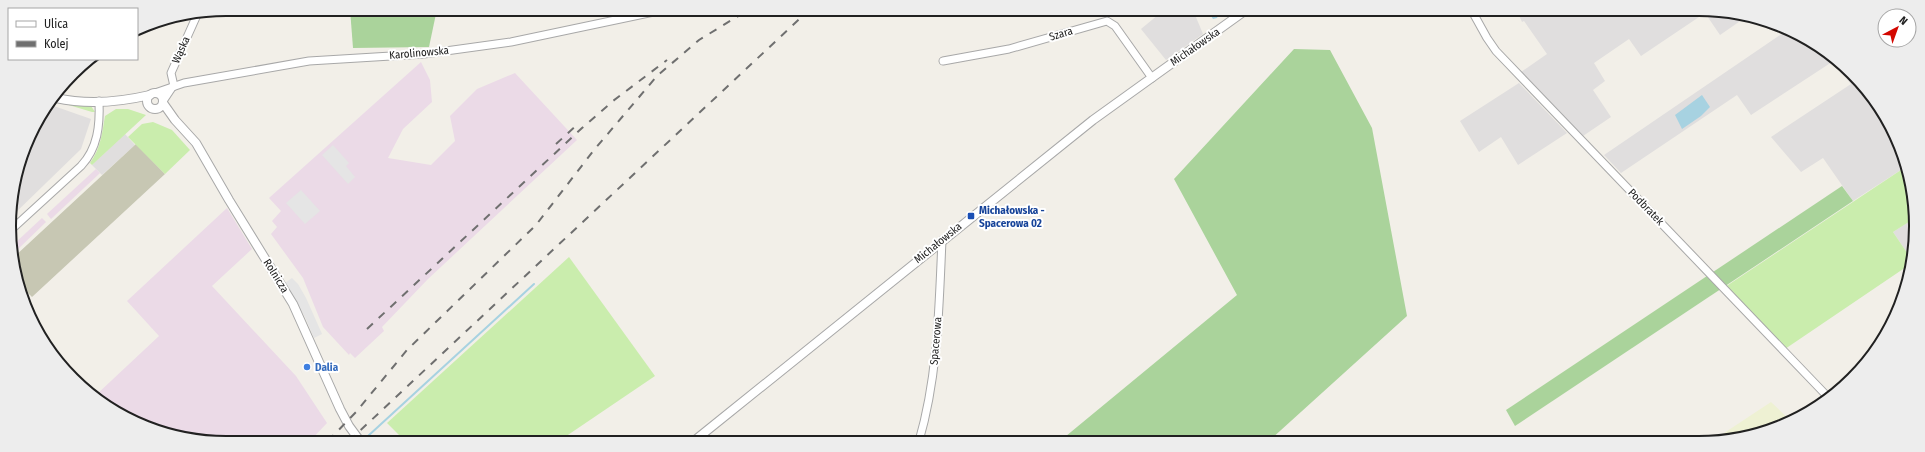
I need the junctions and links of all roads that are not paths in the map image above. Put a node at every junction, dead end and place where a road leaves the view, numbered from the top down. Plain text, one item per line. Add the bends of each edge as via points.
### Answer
1 (634, 16) edge
2 (1238, 16) edge
3 (1475, 16) edge
4 (195, 19) edge
5 (943, 61) dead end
6 (1152, 78) junction
7 (174, 86) junction
8 (152, 94) junction
9 (59, 98) edge
10 (132, 100) junction
11 (99, 102) junction
12 (163, 102) junction
13 (152, 108) junction
14 (175, 120) junction
15 (16, 225) edge
16 (942, 240) junction
17 (1825, 394) edge
18 (356, 436) edge
19 (700, 436) edge
20 (920, 436) edge

1 - 7 street, Karolinowska via 511,42 424,54 309,61
2 - 6 street, Michałowska
3 - 17 street, Podbratek via 1496,51
4 - 7 street, Wąska via 171,73
5 - 6 street, Szara via 1009,49 1107,21 1115,26
6 - 16 street, Michałowska via 1093,120
7 - 8 street, Karolinowska
7 - 12 street
8 - 10 street, Karolinowska
8 - 12 street via 161,96
8 - 13 street via 147,102
9 - 11 street, Karolinowska
10 - 11 street, Karolinowska
10 - 13 street, Karolinowska
11 - 15 street via 99,128 90,154 81,166
12 - 13 street via 160,107
12 - 14 street, Rolnicza
13 - 14 street, Rolnicza
14 - 18 street, Rolnicza via 196,143 293,304 340,409
16 - 19 street, Michałowska
16 - 20 street, Spacerowa via 935,356 929,400

